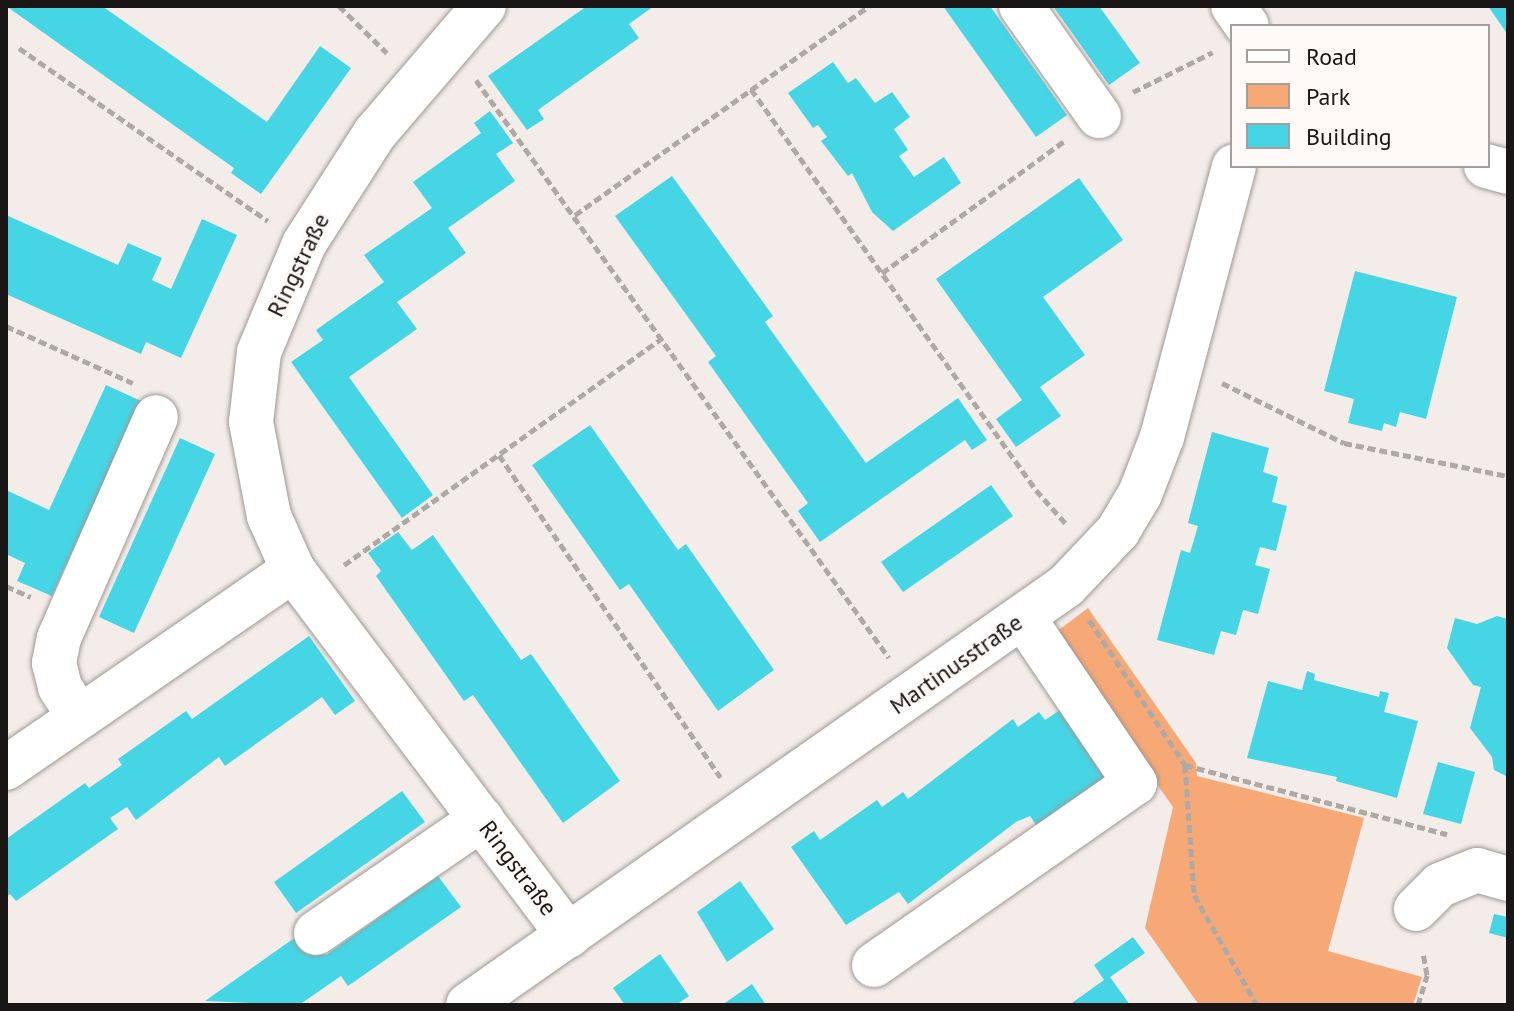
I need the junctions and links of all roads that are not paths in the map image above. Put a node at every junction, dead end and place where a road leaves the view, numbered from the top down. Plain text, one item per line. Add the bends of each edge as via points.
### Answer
1 (484, 6) edge
2 (1021, 6) edge
3 (1099, 116) road end
4 (1233, 168) edge
5 (152, 403) road end
6 (301, 580) junction
7 (1023, 617) junction
8 (78, 715) junction
9 (6, 768) edge
10 (481, 819) junction
11 (1493, 874) edge
12 (1416, 909) road end
13 (316, 933) dead end
14 (569, 936) junction
15 (874, 965) dead end
16 (468, 1005) edge

1 - 6 street, Ringstraße via 416,81 339,185 279,295 252,391 258,470 269,516
2 - 3 street
4 - 7 street, Martinusstraße via 1182,363 1140,494 1095,556 1066,586
5 - 8 street via 59,638 54,663 60,687
6 - 8 street
6 - 10 street, Ringstraße
7 - 14 street, Martinusstraße
7 - 15 street via 1135,783
8 - 9 street
10 - 13 street
10 - 14 street, Ringstraße
11 - 12 street via 1440,885
14 - 16 street, Martinusstraße

